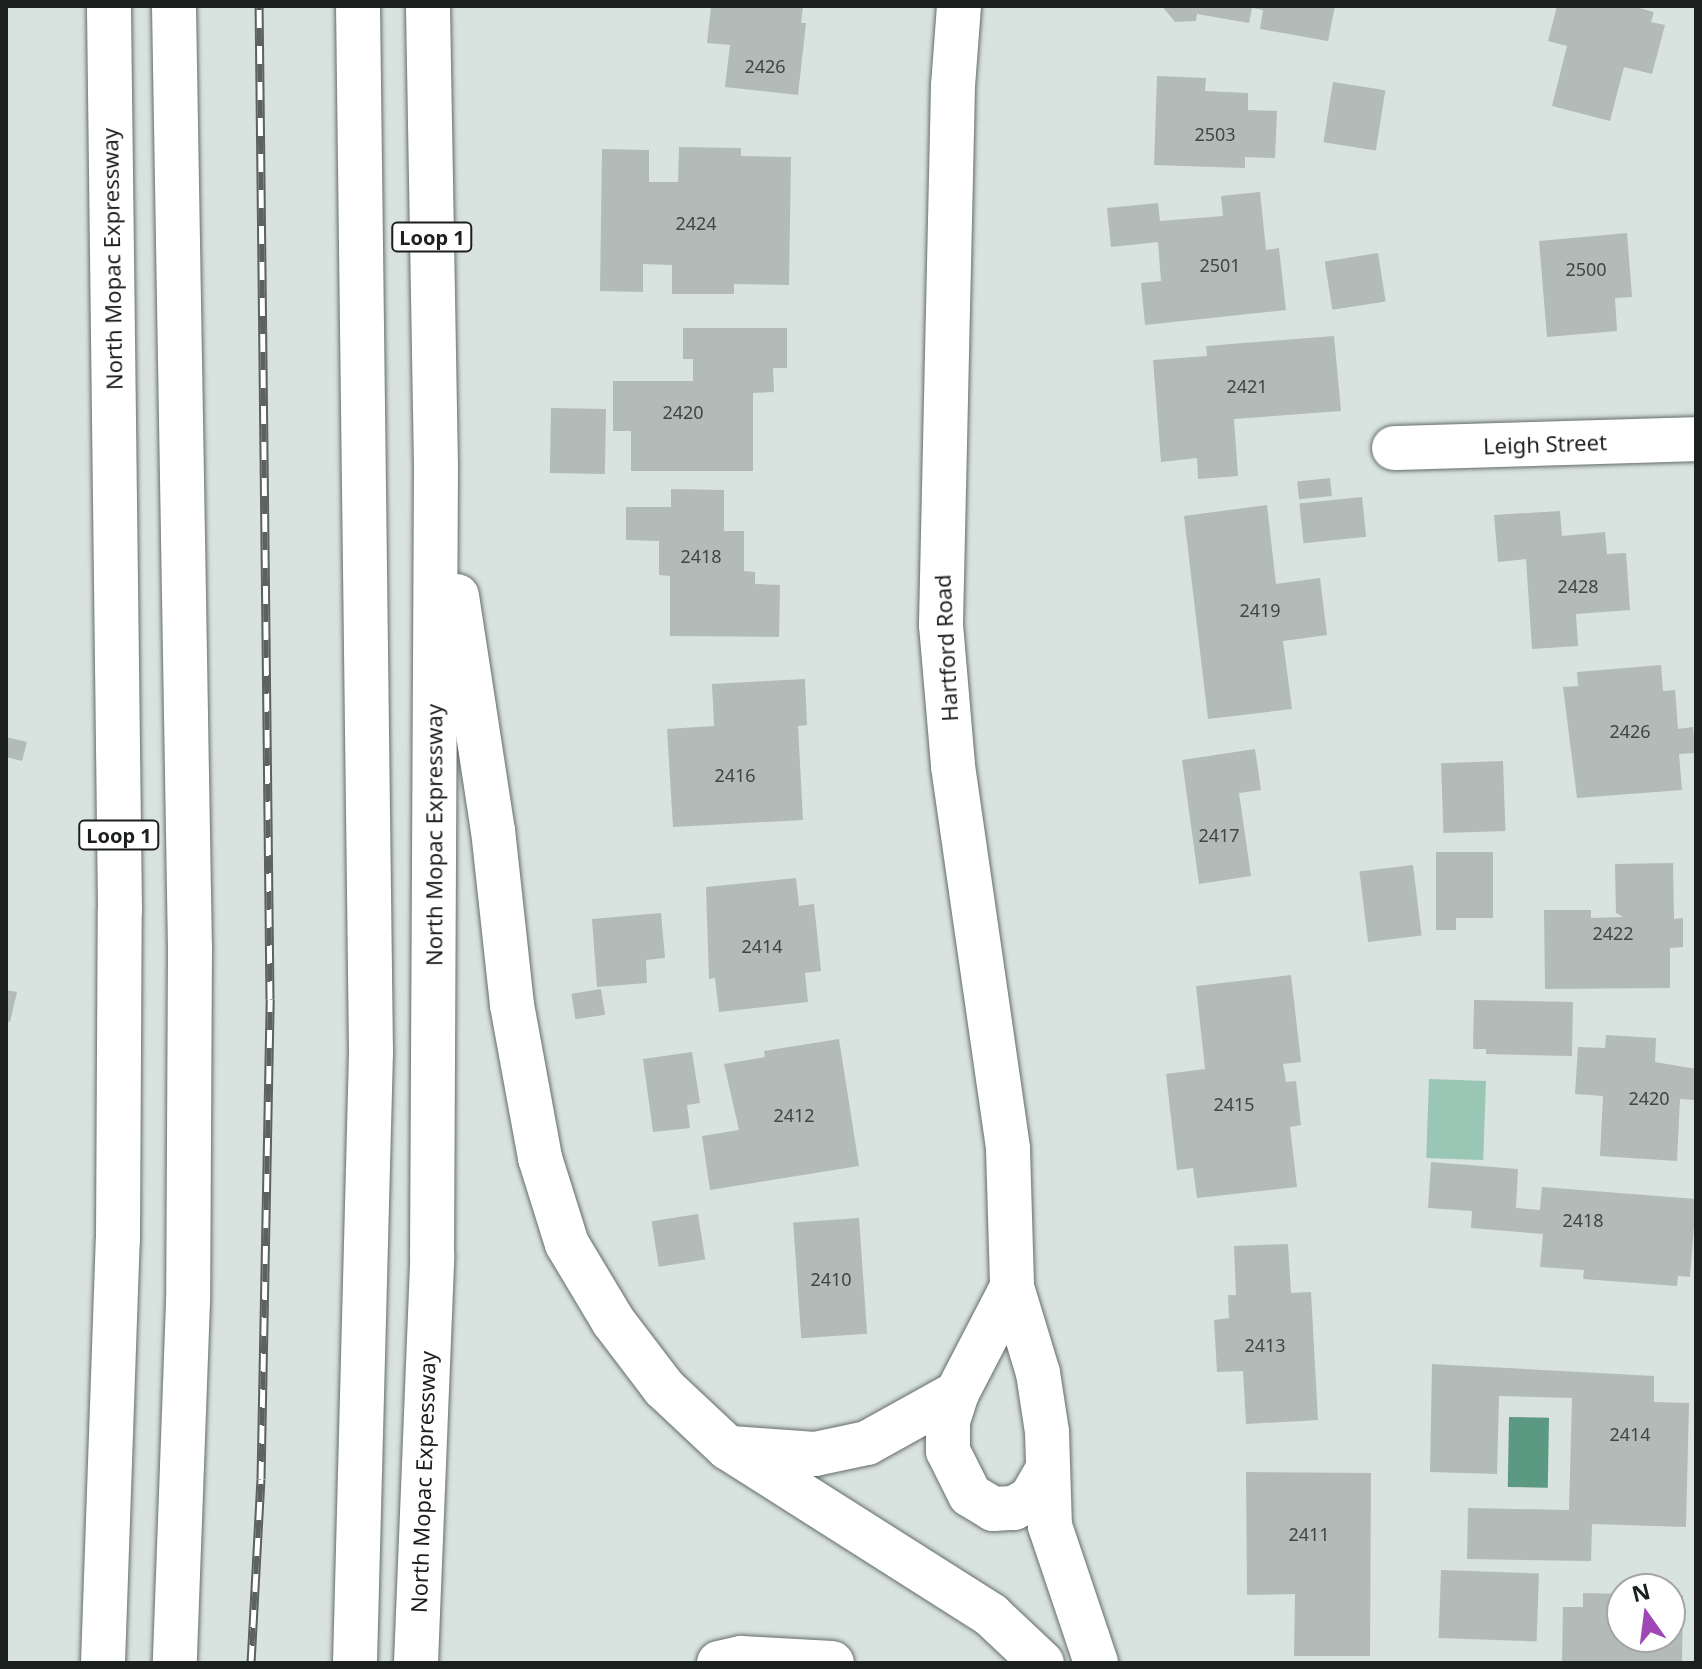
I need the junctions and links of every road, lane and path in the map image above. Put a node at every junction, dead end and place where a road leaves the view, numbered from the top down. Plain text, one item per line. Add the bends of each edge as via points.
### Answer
1 (109, 6) edge
2 (174, 6) edge
3 (358, 6) edge
4 (428, 6) edge
5 (959, 6) edge
6 (1696, 439) edge
7 (1394, 448) dead end
8 (436, 467) junction
9 (1012, 1287) junction
10 (957, 1393) junction
11 (728, 1448) junction
12 (1048, 1468) junction
13 (103, 1663) edge
14 (175, 1663) edge
15 (355, 1663) edge
16 (416, 1663) edge
17 (719, 1663) edge
18 (832, 1663) edge
19 (1042, 1663) edge
20 (1096, 1663) edge

1 - 13 main road, North Mopac Expressway / Loop 1 via 120,910 118,1240
2 - 14 main road via 190,947 188,1302
3 - 15 main road via 371,1053
4 - 8 main road, North Mopac Expressway / Loop 1
5 - 9 main road, Hartford Road via 941,625 953,766 1008,1149
6 - 7 main road, Leigh Street
8 - 11 main road via 493,830 512,1005 540,1158 567,1244 613,1321 664,1388
8 - 16 main road, North Mopac Expressway / Loop 1 via 432,1256
9 - 10 main road, Hartford Road
9 - 12 main road, Hartford Road via 1038,1373
10 - 11 main road via 867,1443 815,1454
10 - 12 main road, Hartford Road via 948,1421 948,1451 970,1495 993,1509 1014,1508 1031,1498
11 - 19 main road via 991,1615
12 - 20 main road, Hartford Road via 1050,1526
17 - 18 main road via 741,1658

